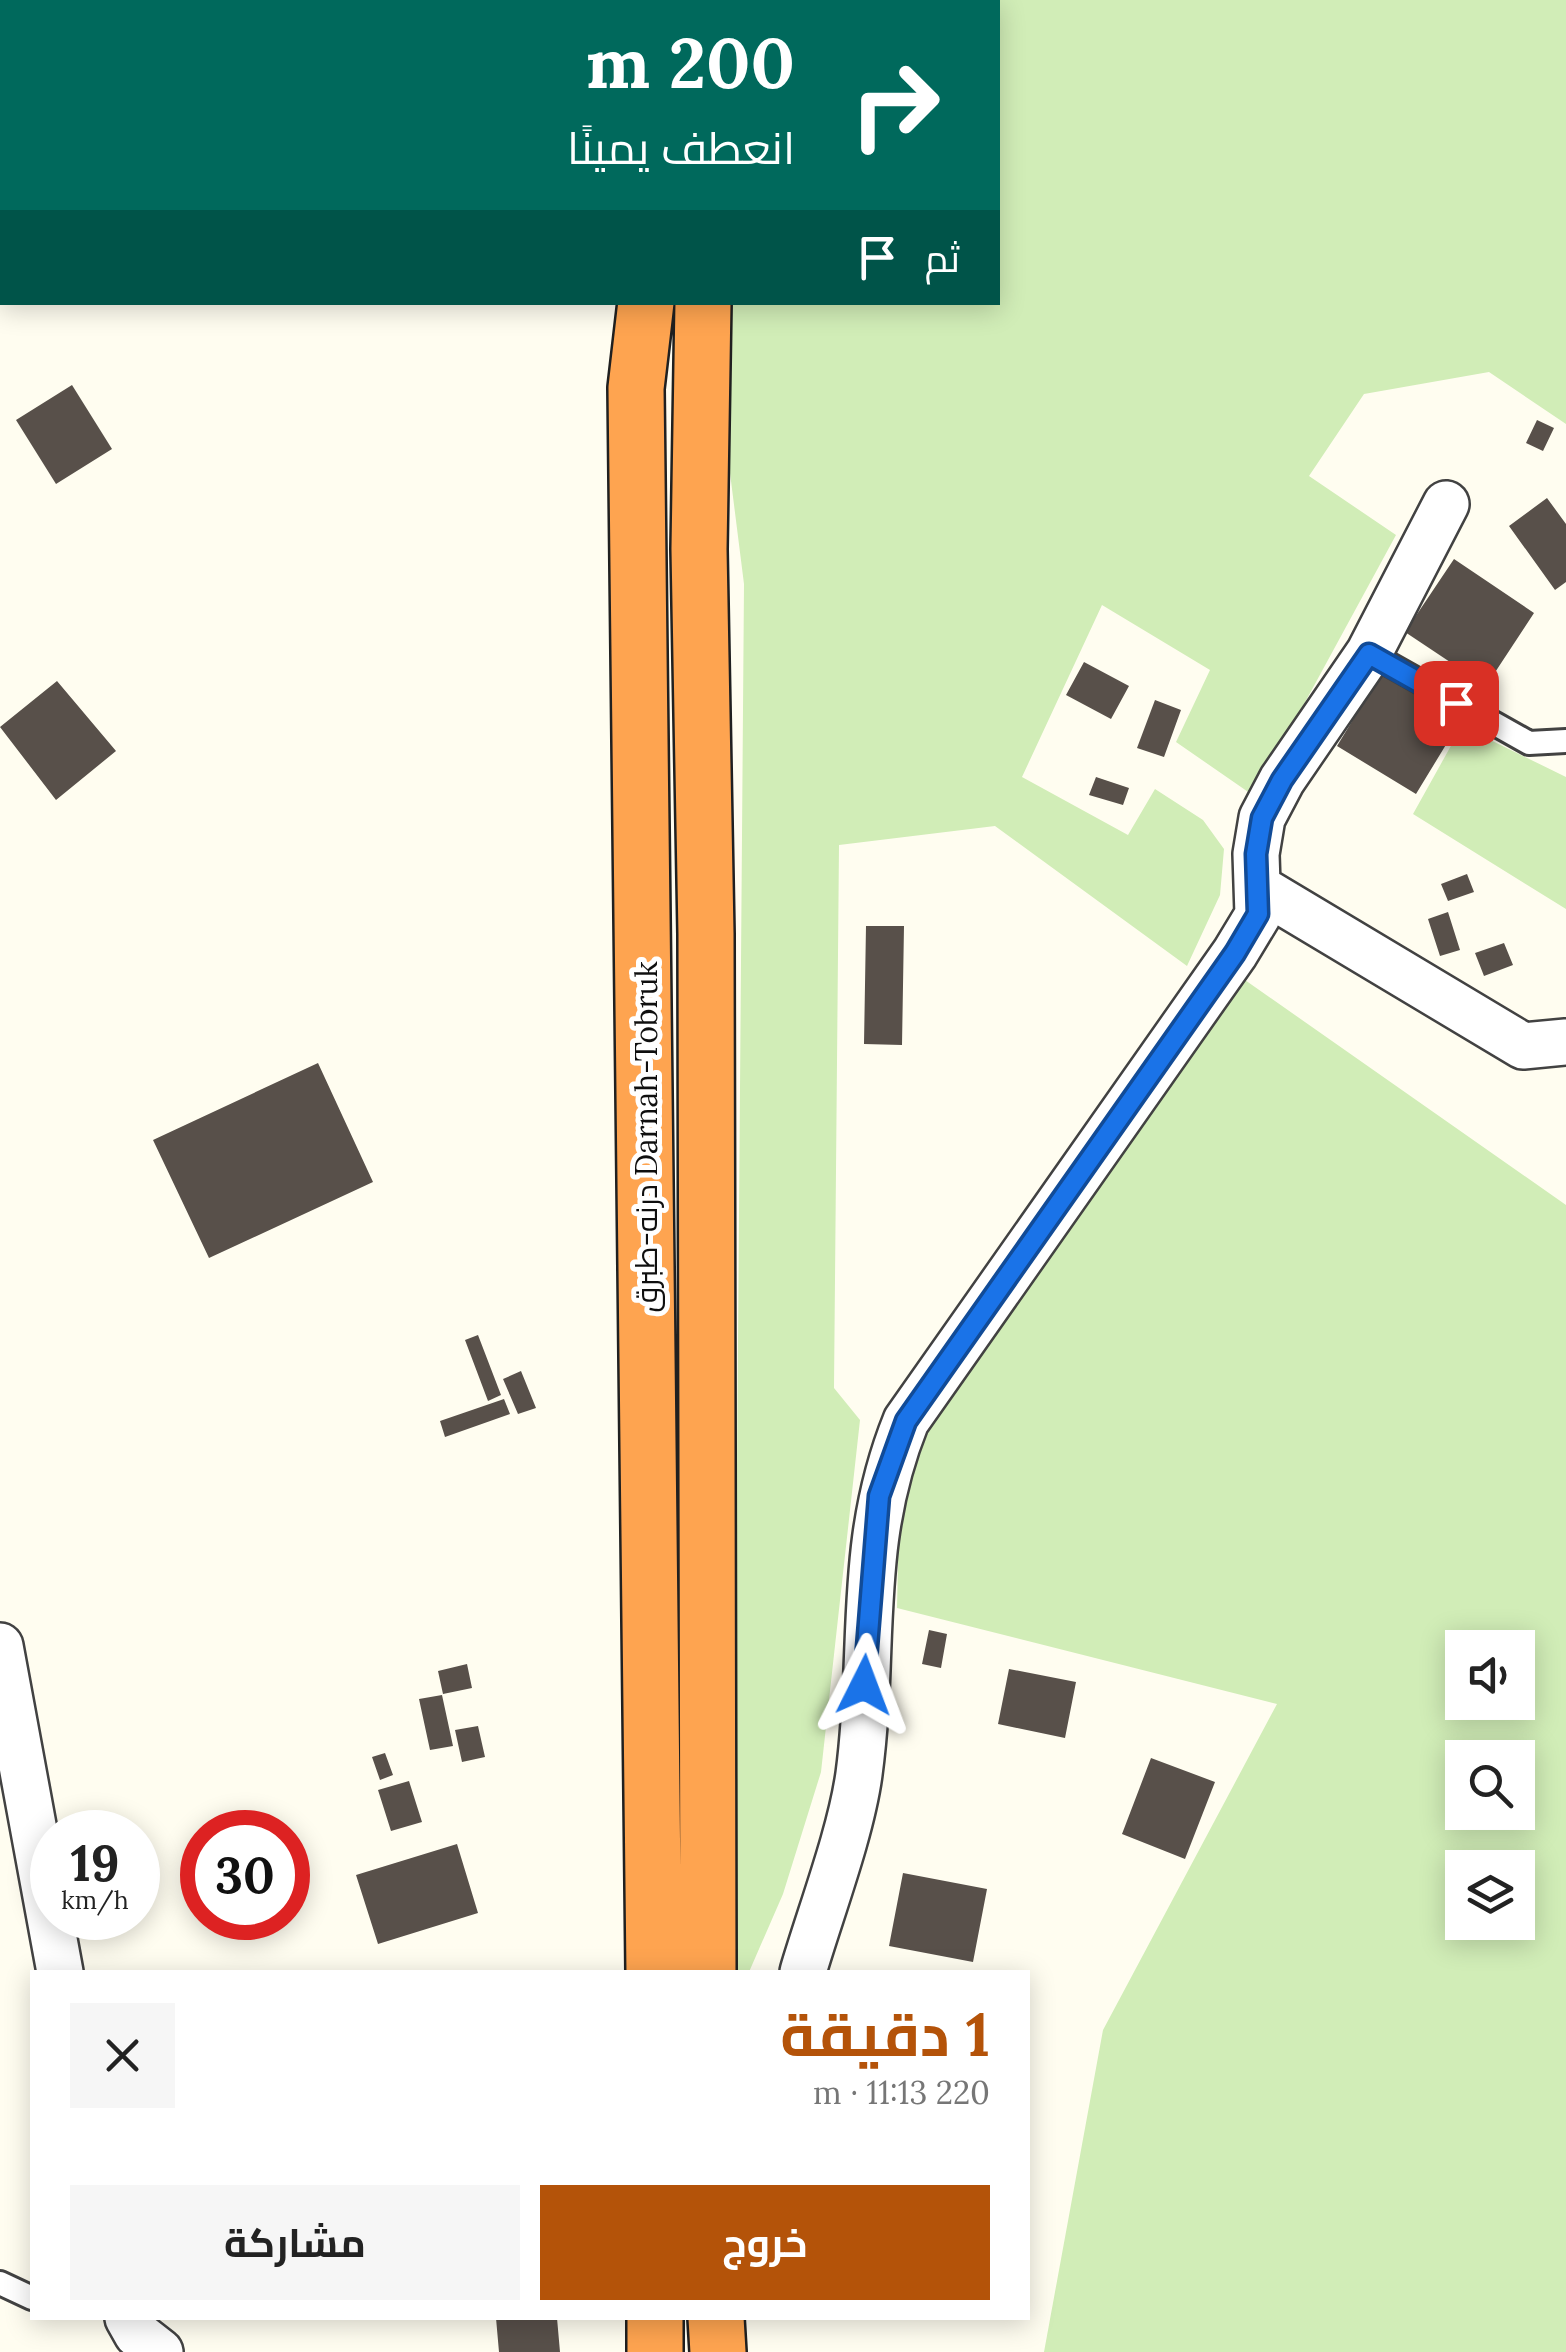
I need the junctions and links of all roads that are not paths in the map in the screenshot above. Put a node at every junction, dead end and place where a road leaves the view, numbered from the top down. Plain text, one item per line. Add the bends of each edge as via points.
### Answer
1 (646, 305) edge
2 (703, 305) edge
3 (1446, 504) dead end
4 (1369, 654) junction
5 (1566, 741) edge
6 (1258, 888) junction
7 (1566, 1042) edge
8 (0, 1646) edge
9 (60, 1970) edge
10 (654, 1970) edge
11 (708, 1970) edge
12 (803, 1970) edge
13 (0, 2283) edge
14 (30, 2297) edge
15 (129, 2320) edge
16 (656, 2320) edge
17 (716, 2320) edge
18 (160, 2352) edge
19 (656, 2352) edge
20 (718, 2352) edge

1 - 10 highway, درنه-طبرق Darnah-Tobruk via 636,408
2 - 11 highway, درنه-طبرق Darnah-Tobruk
3 - 4 street
4 - 5 lane via 1529,743
4 - 6 street via 1262,818
6 - 7 street via 1523,1046
6 - 12 street via 1258,914 1235,953 906,1421 879,1496 859,1776
8 - 9 street
13 - 14 lane
15 - 18 street
16 - 19 highway
17 - 20 highway

